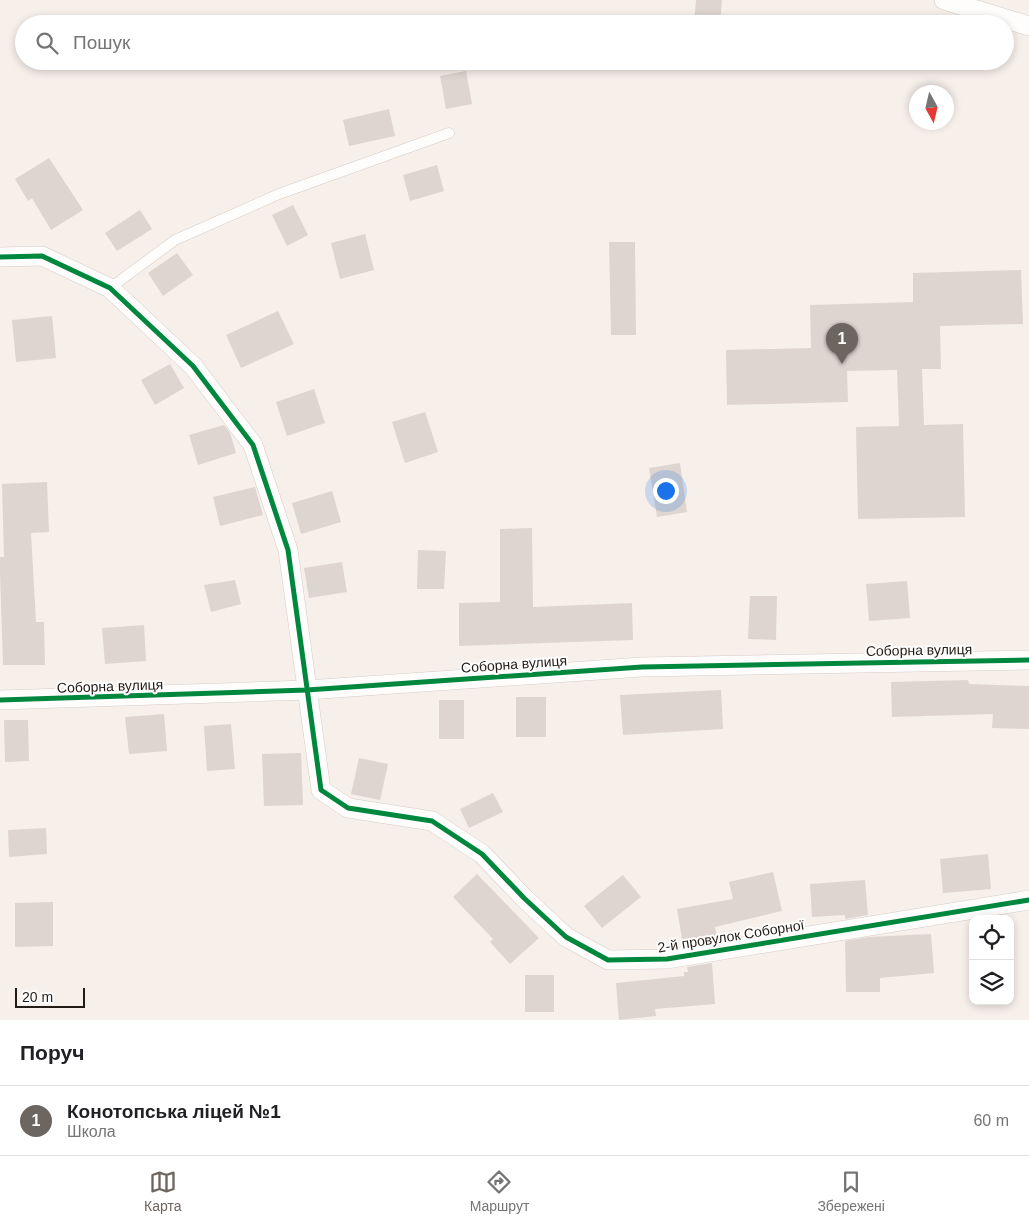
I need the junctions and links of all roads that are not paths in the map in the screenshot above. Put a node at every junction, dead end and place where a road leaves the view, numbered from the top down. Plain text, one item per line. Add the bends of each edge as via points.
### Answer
1 (944, 0) edge
2 (993, 15) edge
3 (1014, 21) edge
4 (1029, 26) edge
5 (449, 133) dead end
6 (0, 257) edge
7 (110, 288) junction
8 (1029, 660) edge
9 (307, 690) junction
10 (0, 700) edge
11 (1029, 900) edge

1 - 2 street
3 - 4 street
5 - 7 lane via 279,194 176,240
6 - 7 street, 2-й провулок Соборної via 42,256
7 - 9 street, 2-й провулок Соборної via 193,366 253,445 288,550
8 - 9 street, Соборна вулиця via 642,667
9 - 10 street, Соборна вулиця
9 - 11 street, 2-й провулок Соборної via 321,790 348,808 432,821 482,854 566,937 608,960 667,959

